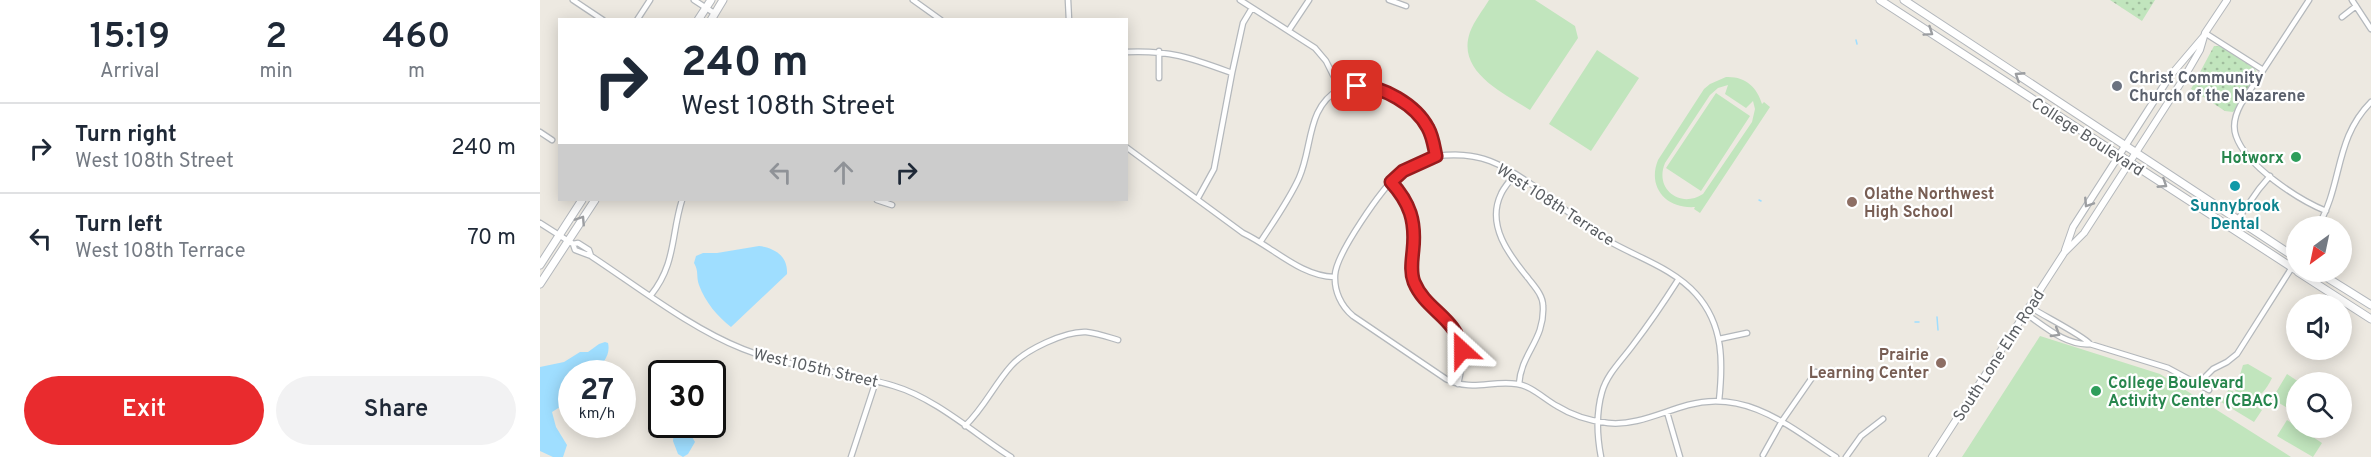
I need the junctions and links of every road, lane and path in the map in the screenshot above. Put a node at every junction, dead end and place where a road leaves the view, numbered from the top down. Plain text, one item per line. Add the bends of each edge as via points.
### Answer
1 (573, 0) edge
2 (650, 0) edge
3 (693, 0) edge
4 (711, 0) edge
5 (723, 0) edge
6 (913, 0) edge
7 (1068, 0) edge
8 (1240, 0) edge
9 (1309, 0) edge
10 (1389, 0) edge
11 (1880, 0) edge
12 (1904, 0) edge
13 (2227, 0) edge
14 (2309, 0) edge
15 (2352, 0) edge
16 (1406, 6) dead end
17 (2356, 6) junction
18 (706, 8) junction
19 (1252, 8) junction
20 (712, 16) edge
21 (2342, 17) dead end
22 (600, 18) edge
23 (638, 18) edge
24 (699, 18) edge
25 (938, 18) edge
26 (1069, 18) edge
27 (2371, 29) edge
28 (1289, 30) junction
29 (2205, 34) junction
30 (1159, 51) junction
31 (1128, 52) edge
32 (2263, 70) junction
33 (1232, 73) junction
34 (1159, 78) dead end
35 (1340, 89) junction
36 (2371, 102) edge
37 (540, 132) edge
38 (552, 140) dead end
39 (2126, 146) junction
40 (1128, 148) edge
41 (2136, 152) junction
42 (1436, 156) junction
43 (2119, 156) junction
44 (2129, 163) junction
45 (1514, 175) junction
46 (2270, 176) junction
47 (1391, 182) junction
48 (1198, 198) junction
49 (581, 201) edge
50 (593, 201) edge
51 (682, 201) edge
52 (880, 201) edge
53 (892, 205) dead end
54 (2326, 211) junction
55 (2323, 216) edge
56 (2238, 219) junction
57 (540, 223) edge
58 (559, 235) junction
59 (1261, 241) junction
60 (571, 242) junction
61 (2064, 253) junction
62 (2286, 258) edge
63 (2286, 260) edge
64 (540, 266) edge
65 (1335, 276) junction
66 (1678, 280) junction
67 (2286, 281) edge
68 (2319, 282) edge
69 (2334, 282) edge
70 (540, 284) edge
71 (651, 295) junction
72 (1549, 300) dead end
73 (1543, 302) junction
74 (2371, 305) edge
75 (2030, 307) junction
76 (2025, 313) junction
77 (2371, 319) edge
78 (1747, 333) dead end
79 (1719, 339) junction
80 (1118, 340) dead end
81 (2090, 344) junction
82 (1815, 372) dead end
83 (876, 381) junction
84 (2199, 383) junction
85 (1458, 384) junction
86 (1519, 384) junction
87 (2209, 390) dead end
88 (1719, 401) junction
89 (1667, 412) junction
90 (1883, 419) dead end
91 (1598, 421) junction
92 (1782, 421) junction
93 (965, 426) junction
94 (1763, 455) dead end
95 (851, 457) edge
96 (1011, 457) edge
97 (1601, 457) edge
98 (1680, 457) edge
99 (1836, 457) edge
100 (1846, 457) edge
101 (1932, 457) edge

1 - 22 street
2 - 23 street
3 - 18 street
4 - 18 main road
5 - 20 main road
6 - 25 street
7 - 26 street
8 - 19 street
9 - 28 street
10 - 16 street
11 -> 43 main road, College Boulevard
39 -> 12 main road, College Boulevard
13 - 29 street, South Lone Elm Road
14 - 32 street
15 - 17 street
17 - 21 street
17 - 27 street
18 - 20 street
18 - 24 main road
19 - 28 street
19 - 33 street via 1243,23
28 - 35 street via 1322,56
29 - 32 street
29 - 39 street, South Lone Elm Road via 2170,76
29 - 41 street, South Lone Elm Road via 2182,81
30 - 31 street
30 - 33 street
30 - 34 street
32 - 46 street via 2237,112 2235,128 2242,147
33 - 48 street via 1214,169
35 - 42 street via 1371,87 1412,109 1428,128
35 - 59 street via 1316,113 1300,176
36 - 54 street via 2354,120 2348,134
37 - 38 street
39 - 41 main road, College Boulevard
39 - 43 street, South Lone Elm Road
40 - 48 street
41 - 44 street, South Lone Elm Road
41 - 56 main road, College Boulevard
42 - 45 street, West 108th Terrace via 1482,158
42 - 47 street via 1403,171
43 - 44 main road, College Boulevard
43 -> 61 street, South Lone Elm Road via 2073,227
44 - 61 street, South Lone Elm Road via 2084,233
44 -> 63 main road, College Boulevard
45 - 66 street, West 108th Terrace via 1608,240
45 - 73 street via 1497,207 1500,239
46 - 54 street
46 - 56 street
47 - 65 street via 1339,259
47 - 85 street via 1408,205 1414,222 1414,282 1424,301 1450,323 1461,345 1463,365
48 - 59 street
49 - 58 main road
60 -> 50 main road
51 - 71 street via 668,268
52 - 53 street
54 - 55 street
56 - 62 main road, College Boulevard
57 - 58 street, West 105th Street
58 - 60 street, West 105th Street
58 - 64 main road
59 - 65 street via 1309,272
60 - 70 main road
60 - 71 street, West 105th Street via 575,250
61 - 75 street, South Lone Elm Road
65 - 85 street via 1338,294 1349,314
66 - 79 street, West 108th Terrace via 1696,294
66 - 91 street via 1607,382
67 - 84 street via 2237,354
68 - 77 main road, College Boulevard
69 - 74 main road
71 - 83 street, West 105th Street via 743,350
72 - 73 street
73 - 86 street via 1544,321 1536,344 1524,361
75 - 76 street, South Lone Elm Road
75 - 81 street via 2086,338
76 -> 81 street via 2070,341
76 - 101 street, South Lone Elm Road
78 - 79 street
79 - 88 street, West 108th Terrace via 1723,363
80 - 93 street via 1079,332 1030,351 1011,365
81 - 84 street via 2161,366
82 - 92 street
83 - 93 street, West 105th Street via 911,392
83 - 95 street
84 - 87 street
85 - 86 street
86 - 91 street via 1577,417
88 - 89 street via 1689,404
88 - 92 street via 1755,408
89 - 91 street via 1627,423
89 - 98 street
90 - 100 street via 1862,436
91 - 97 street
92 - 94 street
92 - 99 street
93 - 96 street, West 105th Street

